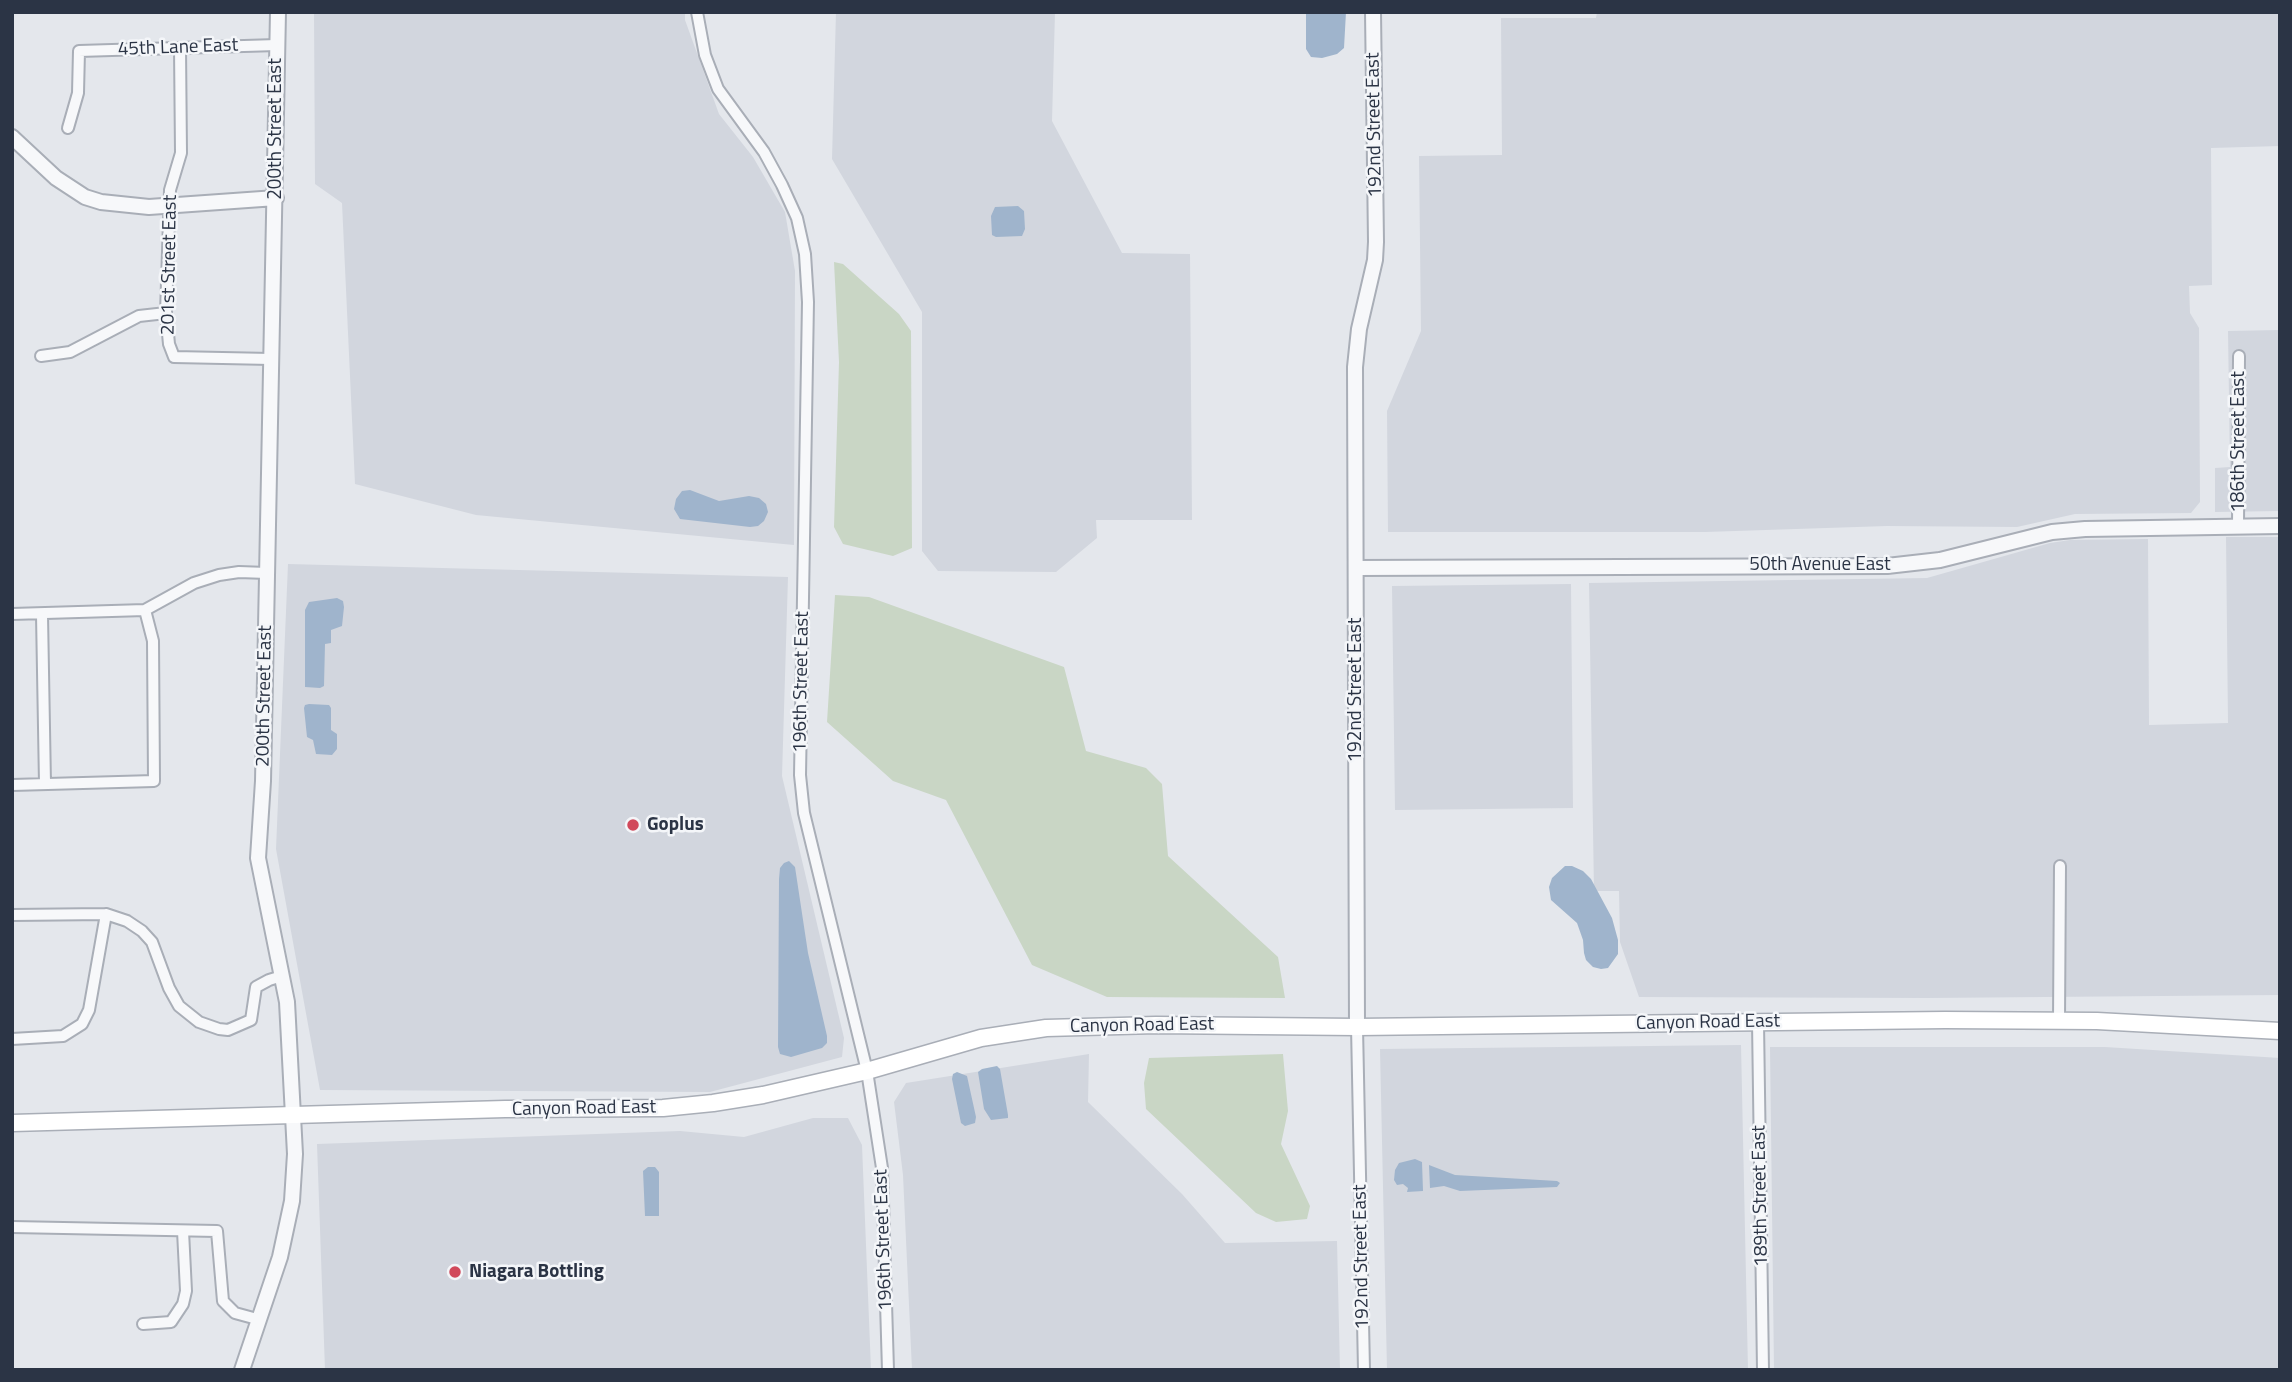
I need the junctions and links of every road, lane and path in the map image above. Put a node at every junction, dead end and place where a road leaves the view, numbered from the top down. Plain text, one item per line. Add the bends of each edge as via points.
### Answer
1 (278, 12) edge
2 (698, 12) edge
3 (1373, 12) edge
4 (277, 45) junction
5 (180, 48) junction
6 (68, 128) dead end
7 (12, 137) edge
8 (276, 198) junction
9 (169, 206) junction
10 (166, 313) junction
11 (41, 356) dead end
12 (2239, 356) dead end
13 (271, 359) junction
14 (2280, 526) edge
15 (2238, 527) junction
16 (1356, 568) junction
17 (267, 573) junction
18 (145, 610) junction
19 (12, 614) edge
20 (43, 615) junction
21 (46, 784) junction
22 (12, 785) edge
23 (2060, 866) dead end
24 (106, 914) junction
25 (12, 915) edge
26 (282, 976) junction
27 (2059, 1020) junction
28 (1758, 1022) junction
29 (1357, 1027) junction
30 (2280, 1031) edge
31 (12, 1039) edge
32 (867, 1071) junction
33 (294, 1115) junction
34 (12, 1123) edge
35 (12, 1227) edge
36 (183, 1231) junction
37 (257, 1319) junction
38 (144, 1324) dead end
39 (242, 1370) edge
40 (888, 1370) edge
41 (1364, 1370) edge
42 (1763, 1370) edge

1 - 4 street, 200th Street East
2 - 32 street, 196th Street East via 705,55 718,89 782,185 797,218 805,254 800,775 804,813
3 - 16 street, 192nd Street East via 1376,242 1355,367
4 - 5 street, 45th Lane East
4 - 8 street, 200th Street East
5 - 6 street, 45th Lane East via 79,51 78,93
5 - 9 street, 201st Street East via 181,153
7 - 9 street via 56,178 85,197 120,205
8 - 9 street
8 - 13 street, 200th Street East
9 - 10 street, 201st Street East
10 - 11 street via 139,316 70,352
10 - 13 street, 201st Street East via 174,357
12 - 15 street, 186th Street East
13 - 17 street, 200th Street East
14 - 15 street, 50th Avenue East
15 - 16 street, 50th Avenue East via 2052,532 1940,560 1887,566
16 - 29 street, 192nd Street East
17 - 18 street via 219,575
17 - 26 street, 200th Street East via 258,858
18 - 20 street
18 - 21 street via 153,641 154,781
19 - 20 street
20 - 21 street
21 - 22 street
23 - 27 street
24 - 25 street
24 - 26 street via 127,921 147,937 178,1006 207,1026 228,1030 251,1020 256,987
24 - 31 street via 89,1010 77,1027 54,1038
26 - 33 street, 200th Street East
27 - 28 main road, Canyon Road East
27 - 30 main road, Canyon Road East
28 - 29 main road, Canyon Road East
28 - 42 street, 189th Street East
29 - 32 main road, Canyon Road East via 1046,1028 981,1038
29 - 41 street, 192nd Street East
32 - 33 main road, Canyon Road East via 763,1095 663,1108
32 - 40 street, 196th Street East via 882,1168
33 - 34 main road, Canyon Road East
33 - 37 street, 200th Street East via 292,1201 280,1256
35 - 36 street
36 - 37 street via 218,1231 223,1301 235,1313
36 - 38 street via 183,1304 171,1322
37 - 39 street, 200th Street East

